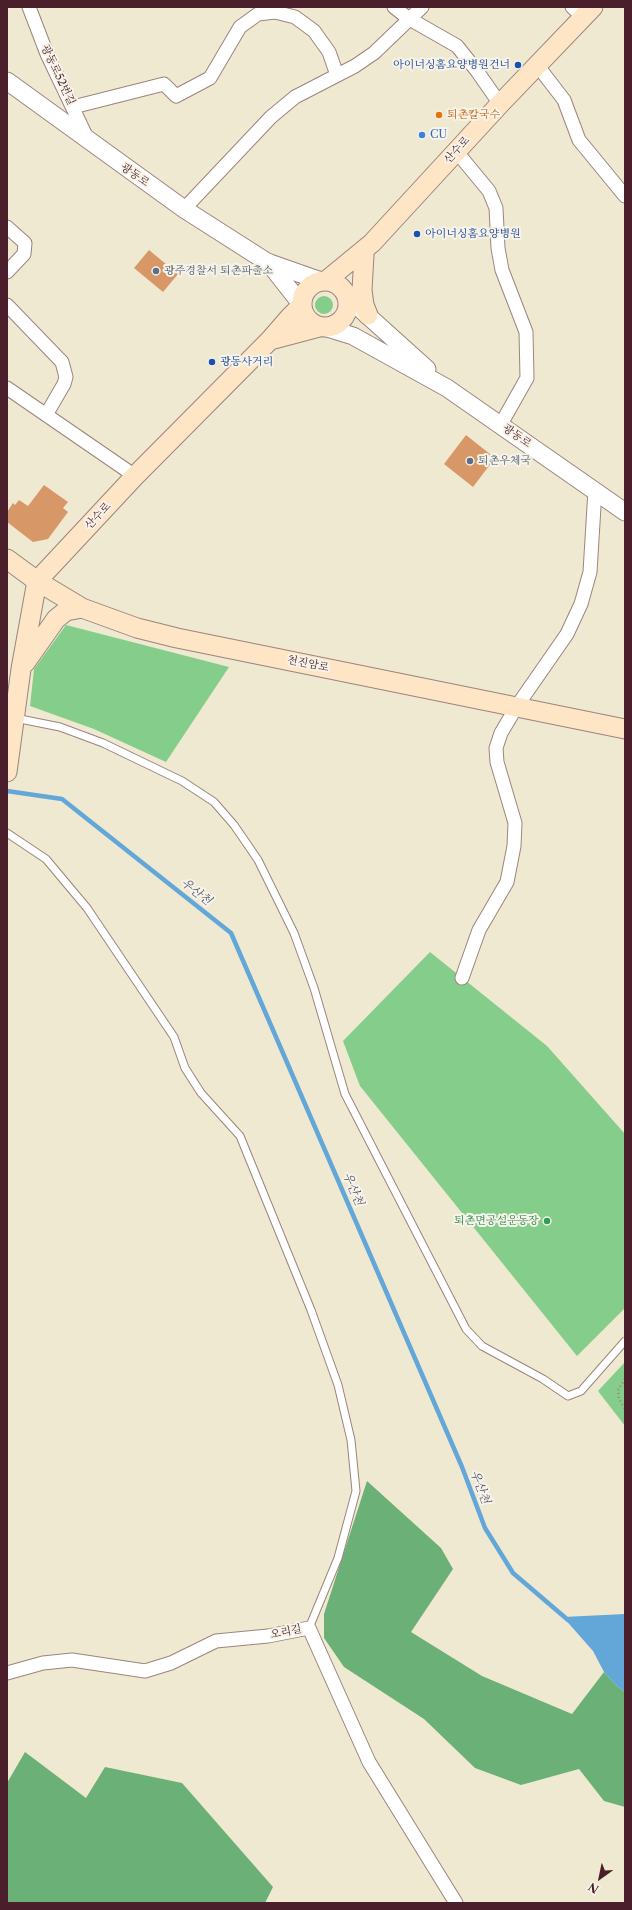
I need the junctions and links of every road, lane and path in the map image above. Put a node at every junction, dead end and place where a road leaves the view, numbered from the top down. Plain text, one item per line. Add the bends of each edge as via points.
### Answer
1 (29, 7) edge
2 (394, 7) edge
3 (422, 7) edge
4 (582, 10) edge
5 (408, 18) junction
6 (537, 65) junction
7 (337, 74) junction
8 (7, 81) edge
9 (500, 104) junction
10 (73, 107) junction
11 (89, 142) junction
12 (456, 151) junction
13 (625, 196) edge
14 (184, 209) junction
15 (7, 227) edge
16 (368, 249) junction
17 (268, 262) junction
18 (7, 272) edge
19 (324, 281) junction
20 (346, 294) junction
21 (7, 305) edge
22 (301, 305) junction
23 (368, 315) junction
24 (323, 327) junction
25 (270, 340) junction
26 (7, 388) edge
27 (447, 388) junction
28 (46, 415) junction
29 (501, 424) junction
30 (135, 476) junction
31 (595, 490) junction
32 (625, 512) edge
33 (7, 559) edge
34 (37, 581) junction
35 (82, 608) junction
36 (21, 669) junction
37 (518, 706) junction
38 (12, 726) junction
39 (625, 728) edge
40 (7, 772) edge
41 (7, 832) edge
42 (462, 978) dead end
43 (625, 1341) edge
44 (625, 1379) edge
45 (625, 1409) edge
46 (309, 1628) junction
47 (7, 1673) edge
48 (456, 1903) edge

1 - 10 street, 광동로52번길 via 47,54
2 - 5 street
3 - 5 street
4 - 6 main road, 산수로
5 - 7 street via 374,53
5 - 9 street via 457,46
6 - 9 main road, 산수로
6 - 13 street via 564,100 579,140
7 - 10 street via 329,52 314,31 295,16 275,12 258,14 240,27 210,78 176,96 164,84
7 - 14 street via 295,97 271,117
8 - 11 street, 광동로
9 - 12 main road, 산수로
10 - 11 street, 광동로52번길
11 - 14 street, 광동로
12 - 16 main road, 산수로
12 - 29 street via 489,191 496,208 502,270 526,332 527,378
14 - 17 street, 광동로
15 - 18 street via 25,243 24,254
16 - 19 main road
16 - 20 main road
16 - 23 main road via 362,290
17 - 19 street
17 - 22 street
19 - 20 main road via 337,284
19 - 22 main road via 314,283 307,289
20 - 23 street
20 - 24 main road via 348,311 345,317 334,326
21 - 28 street via 62,362 66,377 64,384
22 - 24 main road via 307,319
22 - 25 main road, 산수로
23 - 27 street
24 - 25 main road
24 - 27 street via 353,336
25 - 30 main road, 산수로
26 - 28 street
27 - 29 street, 광동로
28 - 30 street
29 - 31 street, 광동로
30 - 34 main road, 산수로
31 - 32 street, 광동로
31 - 37 street via 590,572 580,604 567,634
33 - 34 main road, 천진암로
34 - 35 main road, 천진암로
34 - 36 main road
35 - 36 main road via 66,611 56,619
35 - 37 main road, 천진암로 via 137,628 177,638
36 - 38 main road
37 - 39 main road, 천진암로
37 - 42 street via 501,733 496,748 497,762 515,823 514,846 507,882 479,930
38 - 40 main road
38 - 43 lane via 60,727 102,743 182,781 214,802 234,825 258,860 294,933 314,988 345,1094 466,1329 482,1346 543,1379 568,1396 581,1392
41 - 46 lane via 46,859 87,908 174,1037 185,1068 201,1093 240,1136 311,1310 338,1385 351,1440 356,1491 338,1558
44 - 45 path via 618,1390 619,1399
46 - 47 street, 오리길 via 268,1636 216,1641 171,1663 145,1671 72,1660 43,1663
46 - 48 street, 오리길 via 369,1762

